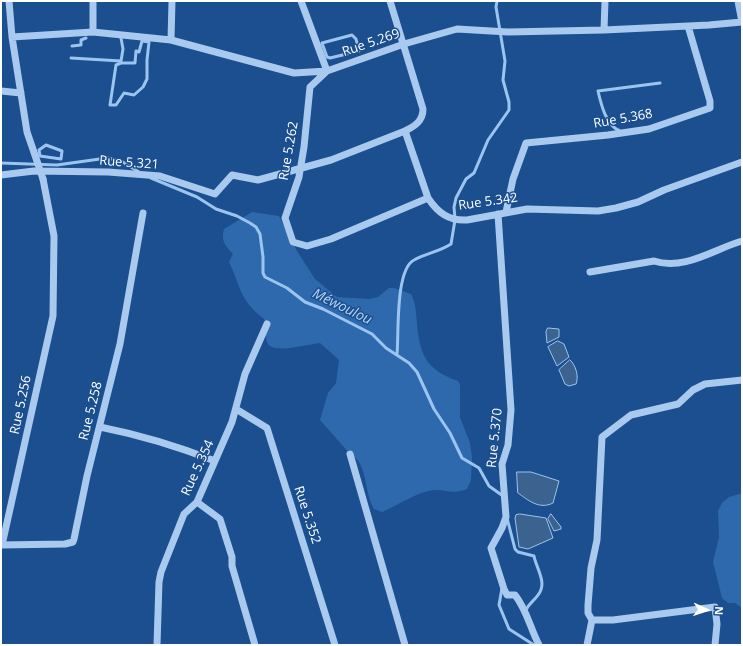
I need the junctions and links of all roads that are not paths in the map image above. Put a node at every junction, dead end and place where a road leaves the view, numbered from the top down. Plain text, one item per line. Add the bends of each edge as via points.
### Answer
1 (10, 1) edge
2 (93, 1) edge
3 (172, 1) edge
4 (301, 1) edge
5 (390, 1) edge
6 (605, 1) edge
7 (738, 1) edge
8 (742, 22) edge
9 (688, 26) junction
10 (604, 30) junction
11 (93, 32) junction
12 (12, 37) junction
13 (171, 40) junction
14 (404, 44) junction
15 (327, 71) junction
16 (1, 90) edge
17 (21, 93) junction
18 (405, 131) junction
19 (742, 162) edge
20 (301, 169) junction
21 (1, 175) edge
22 (428, 198) junction
23 (506, 212) junction
24 (143, 213) dead end
25 (498, 214) junction
26 (742, 241) edge
27 (590, 272) dead end
28 (267, 324) dead end
29 (742, 380) edge
30 (236, 408) junction
31 (100, 427) junction
32 (350, 454) dead end
33 (215, 461) junction
34 (197, 502) junction
35 (2, 545) edge
36 (592, 620) junction
37 (157, 645) edge
38 (255, 645) edge
39 (335, 645) edge
40 (405, 645) edge
41 (539, 645) edge
42 (587, 645) edge
43 (716, 645) edge

1 - 12 street, Rue 5.256
2 - 11 street
3 - 13 street
4 - 15 street
5 - 14 street
6 - 10 street
7 - 8 street
8 - 9 street, Rue 5.269
9 - 10 street, Rue 5.269
9 - 23 street, Rue 5.368 via 710,100 710,108 641,130 526,143 513,179
10 - 14 street, Rue 5.269 via 457,30
11 - 12 street, Rue 5.269
11 - 13 street, Rue 5.269
12 - 17 street, Rue 5.256
13 - 15 street, Rue 5.269 via 294,73
14 - 15 street, Rue 5.269
14 - 18 street via 423,115 415,126
15 - 20 street, Rue 5.262 via 310,87
16 - 17 street
17 - 35 street, Rue 5.256, bridge via 27,132 44,179 54,236 53,316
18 - 20 street, Rue 5.321
18 - 22 street, Rue 5.342
19 - 23 street, Rue 5.342 via 616,208 598,211 527,209
20 - 21 street, Rue 5.321 via 258,180 232,175 215,194 160,176 34,171
20 - 22 street, Rue 5.262 via 285,218 293,242 307,246 331,239
22 - 25 street, Rue 5.342 via 440,214 458,221
23 - 25 street, Rue 5.342
24 - 31 street, Rue 5.258 via 120,344
25 - 41 street, Rue 5.370 via 511,410 508,445 502,464 506,517 491,548 504,589 507,594 515,595 524,606 528,622
26 - 27 street via 705,256 675,264 654,261
28 - 30 street, Rue 5.354 via 245,374
29 - 36 street via 705,384 693,390 678,404 631,415 602,437 597,540 588,605
30 - 33 street, Rue 5.354
30 - 39 street, Rue 5.352 via 267,428
31 - 33 street via 148,437
31 - 35 street, Rue 5.258 via 73,542 51,545
32 - 40 street
33 - 34 street, Rue 5.354
34 - 37 street, Rue 5.354 via 184,514 161,572
34 - 38 street via 220,519
36 - 42 street
36 - 43 street via 613,620 715,607

